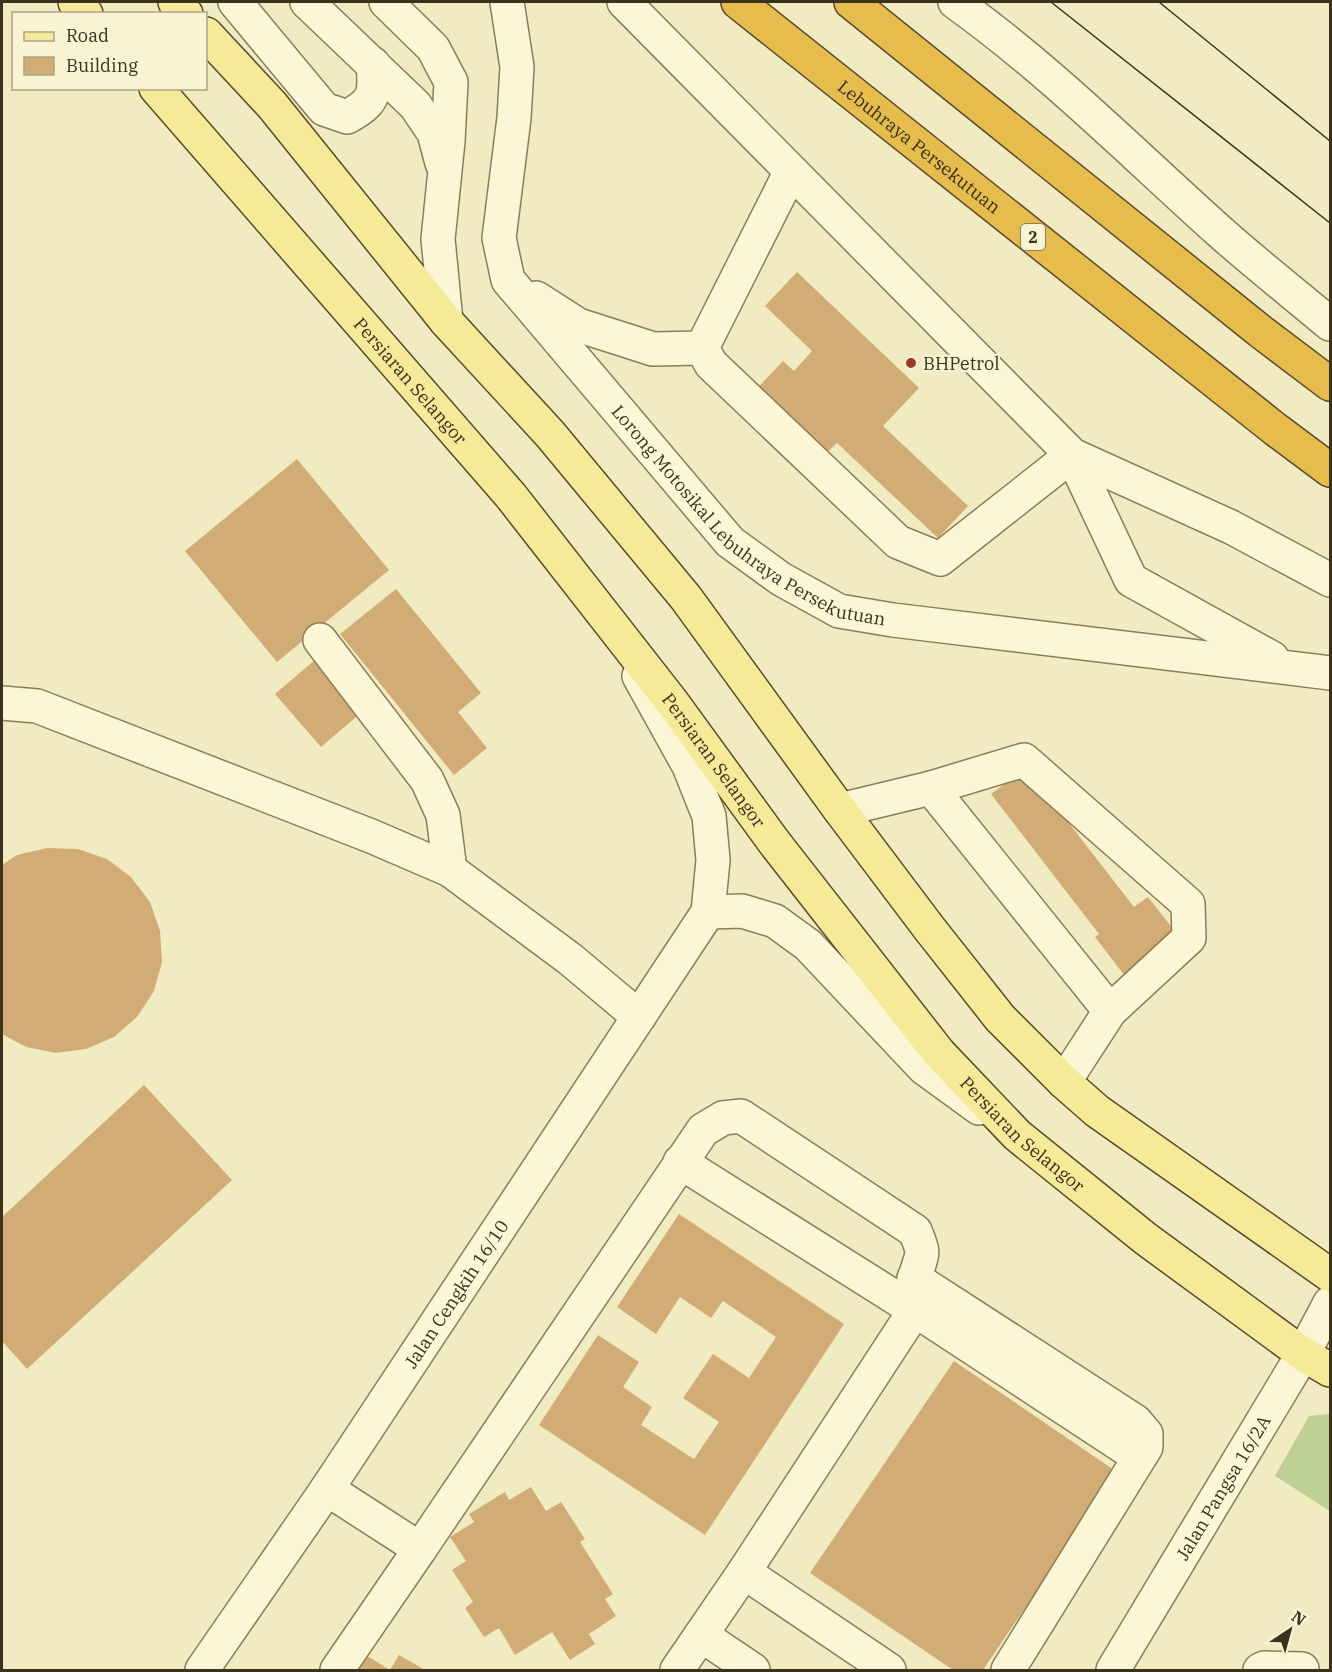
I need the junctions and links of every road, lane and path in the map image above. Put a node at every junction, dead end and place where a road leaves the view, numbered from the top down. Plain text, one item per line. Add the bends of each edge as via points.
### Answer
1 (235, 2) edge
2 (307, 2) edge
3 (386, 2) edge
4 (507, 2) edge
5 (624, 2) edge
6 (738, 2) edge
7 (851, 2) edge
8 (971, 7) edge
9 (207, 35) edge
10 (373, 64) junction
11 (158, 90) edge
12 (791, 171) junction
13 (445, 175) junction
14 (508, 280) junction
15 (446, 321) junction
16 (1330, 324) edge
17 (702, 348) junction
18 (1330, 384) edge
19 (1072, 455) junction
20 (1330, 470) edge
21 (1330, 580) edge
22 (606, 617) junction
23 (320, 640) dead end
24 (1288, 668) junction
25 (1330, 673) edge
26 (2, 703) edge
27 (932, 788) junction
28 (840, 810) junction
29 (450, 870) junction
30 (708, 912) junction
31 (1110, 1011) junction
32 (639, 1017) junction
33 (1064, 1082) junction
34 (1017, 1135) junction
35 (680, 1162) junction
36 (1330, 1275) edge
37 (915, 1294) junction
38 (1330, 1303) edge
39 (1302, 1354) junction
40 (1330, 1370) edge
41 (327, 1489) junction
42 (420, 1549) junction
43 (744, 1572) junction
44 (701, 1635) junction
45 (1302, 1670) edge
46 (202, 1671) edge
47 (337, 1671) edge
48 (676, 1671) edge
49 (753, 1671) edge
50 (889, 1671) edge
51 (1008, 1671) edge
52 (1113, 1671) edge
53 (1260, 1671) edge

1 - 10 street via 324,109 347,117 366,106 375,86
2 - 10 street
3 - 13 street via 433,48 451,82
4 - 14 street, Lorong Motosikal Lebuhraya Persekutuan via 517,67 499,238
5 - 12 street
6 - 20 highway, Lebuhraya Persekutuan / 2
7 - 18 highway
8 - 16 street via 1221,233
9 - 15 main road via 272,105
10 - 13 street via 415,105 434,133
11 - 22 main road, Persiaran Selangor via 511,496
12 - 17 street
12 - 19 street
13 - 15 street via 438,239
14 - 17 street via 578,325 653,349
14 - 24 street, Lorong Motosikal Lebuhraya Persekutuan via 730,542 781,579 839,611
15 - 28 main road via 550,434 686,598
17 - 19 street via 711,364 898,542 940,559
19 - 21 street via 1232,526
19 - 24 street via 1131,580
22 - 30 street via 689,766 709,816 713,860
22 - 34 main road, Persiaran Selangor via 774,842 939,1053
23 - 29 street via 427,780 443,815
24 - 25 street, Lorong Motosikal Lebuhraya Persekutuan
26 - 29 street via 37,706 360,831
27 - 28 street
27 - 31 street
27 - 31 street via 1024,760 1188,904 1190,938
28 - 33 main road via 1000,1018
29 - 32 street via 570,959
30 - 32 street, Jalan Cengkih 16/10
30 - 34 street via 741,911 775,921 808,945 924,1068
31 - 33 street
32 - 41 street, Jalan Cengkih 16/10
33 - 36 main road via 1097,1111
34 - 39 main road, Persiaran Selangor via 1146,1239
35 - 37 street
35 - 37 street via 703,1130 723,1118 741,1116 915,1232 922,1249
35 - 42 street
37 - 43 street
37 - 51 street via 1139,1457
38 - 39 street, Jalan Pangsa 16/2A
39 - 40 main road, Persiaran Selangor
39 - 52 street, Jalan Pangsa 16/2A
41 - 42 street
41 - 46 street, Jalan Cengkih 16/10
42 - 47 street
43 - 44 street
43 - 50 street
44 - 48 street
44 - 49 street
45 - 53 street

